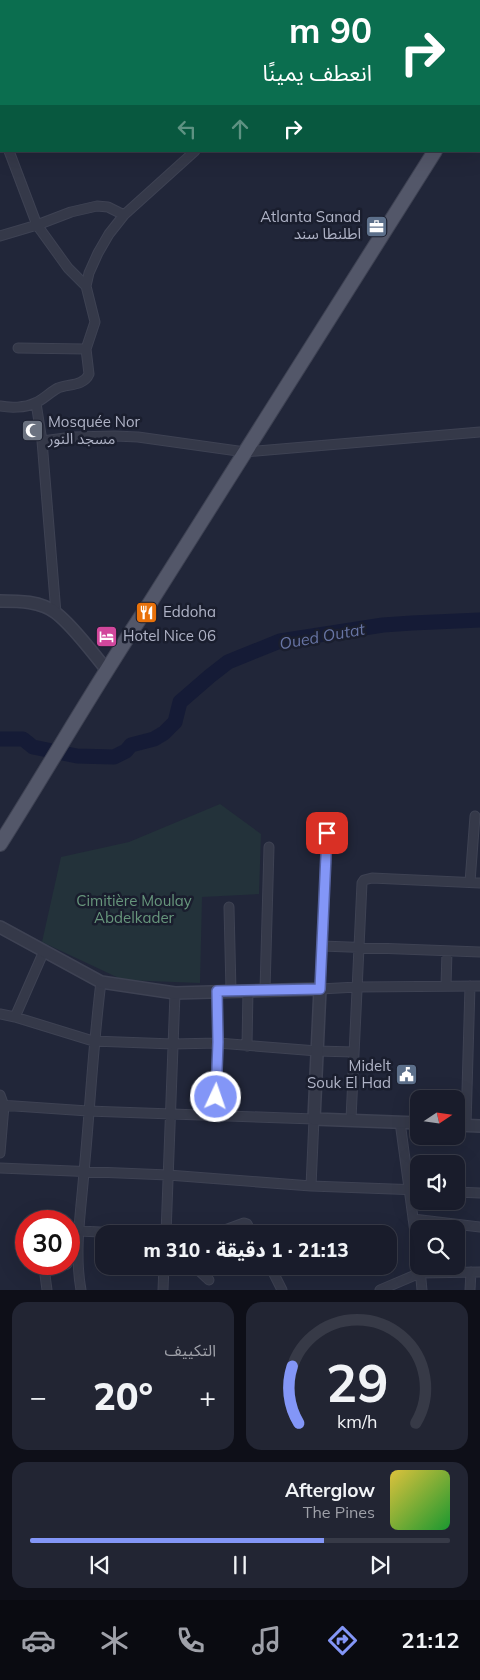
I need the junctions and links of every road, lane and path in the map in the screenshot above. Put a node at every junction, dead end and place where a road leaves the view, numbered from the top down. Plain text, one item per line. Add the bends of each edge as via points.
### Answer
1 (8, 152) edge
2 (194, 152) edge
3 (433, 152) edge
4 (124, 215) junction
5 (38, 225) junction
6 (0, 236) edge
7 (86, 286) junction
8 (18, 348) dead end
9 (86, 350) junction
10 (36, 403) junction
11 (0, 406) edge
12 (480, 432) edge
13 (42, 441) junction
14 (245, 452) junction
15 (0, 601) edge
16 (56, 613) junction
17 (106, 669) junction
18 (475, 816) dead end
19 (327, 833) dead end
20 (0, 844) edge
21 (269, 847) dead end
22 (470, 882) junction
23 (480, 882) edge
24 (228, 907) dead end
25 (0, 927) edge
26 (322, 946) junction
27 (359, 948) junction
28 (44, 951) junction
29 (448, 951) junction
30 (480, 952) edge
31 (101, 982) junction
32 (446, 986) junction
33 (475, 986) edge
34 (357, 987) junction
35 (320, 989) junction
36 (248, 990) junction
37 (265, 990) junction
38 (217, 991) junction
39 (231, 991) junction
40 (175, 993) junction
41 (0, 1014) edge
42 (15, 1017) junction
43 (93, 1041) junction
44 (218, 1042) junction
45 (173, 1044) junction
46 (247, 1046) junction
47 (317, 1051) junction
48 (354, 1052) junction
49 (465, 1090) edge
50 (0, 1095) edge
51 (2, 1106) edge
52 (88, 1111) junction
53 (170, 1113) junction
54 (215, 1115) junction
55 (314, 1119) junction
56 (351, 1119) junction
57 (400, 1122) junction
58 (410, 1123) edge
59 (465, 1125) edge
60 (480, 1126) edge
61 (0, 1154) edge
62 (0, 1168) edge
63 (84, 1172) junction
64 (168, 1175) junction
65 (311, 1186) junction
66 (409, 1189) junction
67 (465, 1192) edge
68 (480, 1193) edge
69 (80, 1219) edge
70 (413, 1220) edge
71 (166, 1225) edge
72 (465, 1225) edge
73 (480, 1227) edge
74 (80, 1231) edge
75 (95, 1232) edge
76 (476, 1272) edge
77 (45, 1275) edge
78 (75, 1275) edge
79 (164, 1275) edge
80 (204, 1275) edge
81 (274, 1275) edge
82 (411, 1275) edge
83 (420, 1275) edge
84 (209, 1280) dead end
85 (384, 1289) edge
86 (47, 1290) edge
87 (81, 1290) edge
88 (163, 1290) edge
89 (282, 1290) edge
90 (422, 1290) edge
91 (470, 1290) edge

1 - 5 street
2 - 4 street
3 - 14 main road
4 - 5 street via 108,207 97,206
4 - 7 street via 98,253
5 - 6 street
5 - 7 street via 68,268
7 - 9 street via 95,322
8 - 9 street
9 - 10 street via 89,374 85,381 59,388
10 - 11 street via 19,407
10 - 13 street
12 - 14 street
13 - 14 street via 93,435 138,437
13 - 16 street
14 - 17 main road
15 - 16 street via 30,602
16 - 17 street
17 - 20 main road
18 - 22 street
19 - 26 street
21 - 37 street
22 - 23 street
22 - 27 street via 364,880
24 - 39 street
25 - 28 street
26 - 27 street
26 - 35 street
27 - 29 street
27 - 34 street
28 - 31 street
28 - 42 street
29 - 30 street
29 - 32 street
31 - 40 street
31 - 43 street
32 - 33 street
32 - 34 street
33 - 49 street
34 - 35 street
34 - 48 street
35 - 37 street
35 - 47 street
36 - 37 street
36 - 39 street
36 - 46 street
38 - 39 street
38 - 40 street
38 - 44 street
40 - 45 street
41 - 42 street
42 - 43 street
43 - 45 street
43 - 52 street
44 - 45 street
44 - 46 street
44 - 54 street
45 - 53 street
46 - 47 street
47 - 48 street
47 - 55 street
48 - 56 street
50 - 51 street
51 - 52 street
51 - 61 street
52 - 53 street
52 - 63 street
53 - 54 street
53 - 64 street
54 - 55 street
55 - 56 street
55 - 65 street
56 - 57 street
57 - 58 street
57 - 66 street
59 - 60 street
62 - 63 street
63 - 64 street
63 - 69 street
64 - 65 street
64 - 71 street
65 - 66 street
66 - 70 street
67 - 68 street
72 - 73 street
74 - 75 street
76 - 91 street
77 - 86 street
78 - 87 street
79 - 88 street
80 - 84 street
81 - 89 street
82 - 85 street
83 - 90 street

